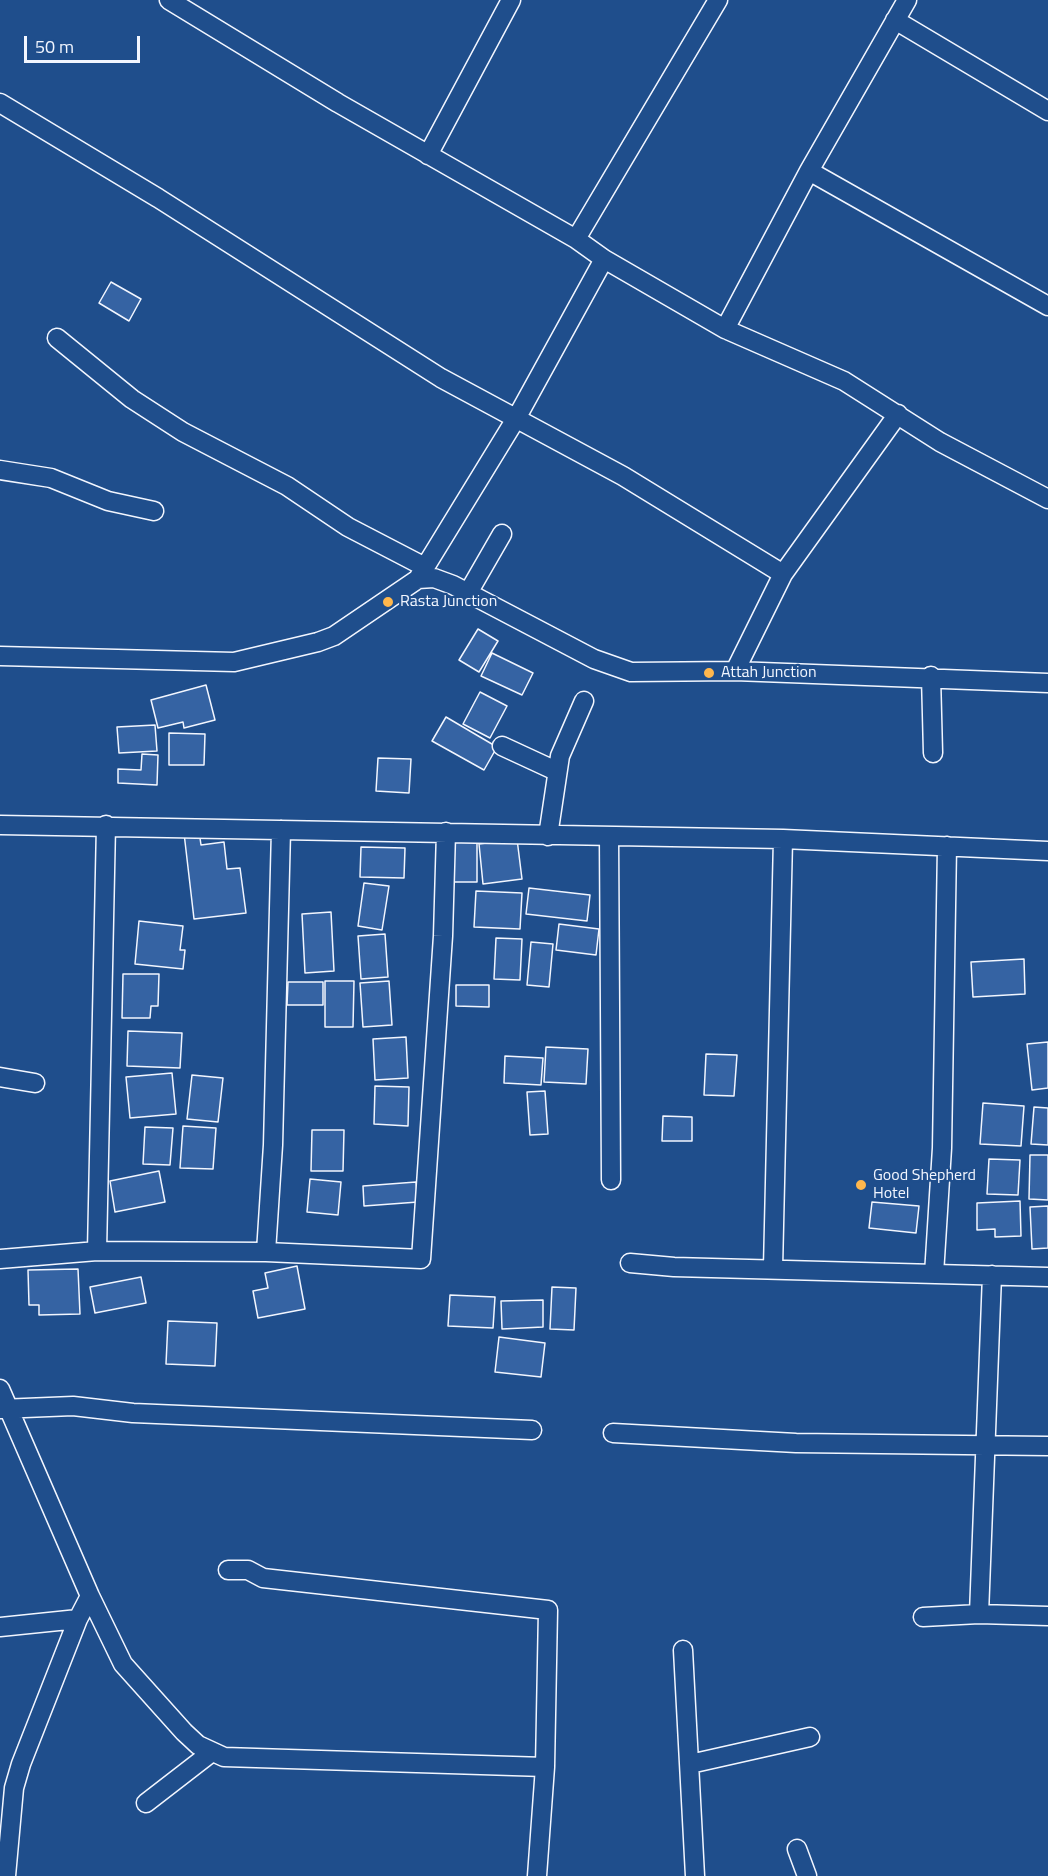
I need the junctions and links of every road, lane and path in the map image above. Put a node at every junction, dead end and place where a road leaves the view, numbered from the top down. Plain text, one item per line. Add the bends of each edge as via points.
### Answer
1 (169, 0) edge
2 (511, 0) edge
3 (718, 0) edge
4 (907, 0) edge
5 (895, 20) junction
6 (0, 103) edge
7 (1048, 111) edge
8 (428, 155) junction
9 (809, 171) junction
10 (576, 239) junction
11 (604, 259) junction
12 (1048, 306) edge
13 (725, 328) junction
14 (57, 338) dead end
15 (898, 414) junction
16 (517, 417) junction
17 (0, 470) edge
18 (1048, 499) edge
19 (154, 511) dead end
20 (502, 534) dead end
21 (421, 573) junction
22 (783, 574) junction
23 (468, 593) junction
24 (0, 656) edge
25 (735, 671) junction
26 (931, 676) junction
27 (1048, 683) edge
28 (584, 701) dead end
29 (502, 746) dead end
30 (933, 753) dead end
31 (556, 771) junction
32 (0, 825) edge
33 (106, 825) junction
34 (281, 830) junction
35 (446, 832) junction
36 (548, 836) junction
37 (609, 836) junction
38 (783, 839) junction
39 (947, 846) junction
40 (1048, 851) edge
41 (0, 1077) edge
42 (35, 1083) dead end
43 (610, 1180) dead end
44 (97, 1251) junction
45 (266, 1252) junction
46 (0, 1259) edge
47 (630, 1263) dead end
48 (773, 1268) junction
49 (934, 1274) junction
50 (992, 1275) junction
51 (1048, 1277) edge
52 (0, 1389) edge
53 (3, 1408) edge
54 (532, 1430) dead end
55 (613, 1433) dead end
56 (1048, 1446) edge
57 (984, 1447) junction
58 (228, 1570) dead end
59 (90, 1596) junction
60 (979, 1614) junction
61 (1048, 1616) edge
62 (923, 1617) dead end
63 (78, 1619) junction
64 (0, 1627) edge
65 (682, 1650) dead end
66 (810, 1737) dead end
67 (212, 1752) junction
68 (690, 1764) junction
69 (545, 1767) junction
70 (9, 1775) edge
71 (146, 1803) dead end
72 (798, 1849) dead end
73 (6, 1876) edge
74 (537, 1876) edge
75 (695, 1876) edge
76 (807, 1876) edge

1 - 8 street
2 - 8 street
3 - 10 street
4 - 5 street
5 - 7 street
5 - 9 street
6 - 16 street via 441,378
8 - 10 street
9 - 12 street
9 - 13 street
10 - 11 street
11 - 13 street
11 - 16 street
13 - 15 street via 820,369
14 - 21 street via 132,399 183,432 287,486
15 - 18 street via 940,442
15 - 22 street
16 - 21 street
16 - 22 street via 623,476
17 - 19 street via 51,478 108,501
20 - 23 street
21 - 23 street
21 - 24 street via 334,636 234,662
22 - 25 street
23 - 25 street via 594,659 631,672
25 - 26 street
26 - 27 street
26 - 30 street
28 - 31 street
29 - 31 street
31 - 36 street
32 - 33 street
33 - 34 street
33 - 44 street
34 - 35 street
34 - 45 street via 273,1145
35 - 36 street
35 - 45 street via 421,1259
36 - 37 street
37 - 38 street
37 - 43 street
38 - 39 street
38 - 48 street
39 - 40 street
39 - 49 street via 942,1148
41 - 42 street
44 - 45 street
44 - 46 street
47 - 48 street
48 - 49 street
49 - 50 street
50 - 51 street
50 - 57 street
52 - 53 street
53 - 54 street via 73,1406 133,1413
53 - 59 street
55 - 57 street via 796,1443
56 - 57 street
57 - 60 street
58 - 69 street via 248,1570 262,1578 545,1608
59 - 63 street
59 - 67 street via 123,1664 184,1732
60 - 61 street
60 - 62 street
63 - 64 street
63 - 70 street
65 - 68 street
66 - 68 street
67 - 69 street via 224,1757
67 - 71 street
68 - 75 street
69 - 74 street
70 - 73 street
72 - 76 street

